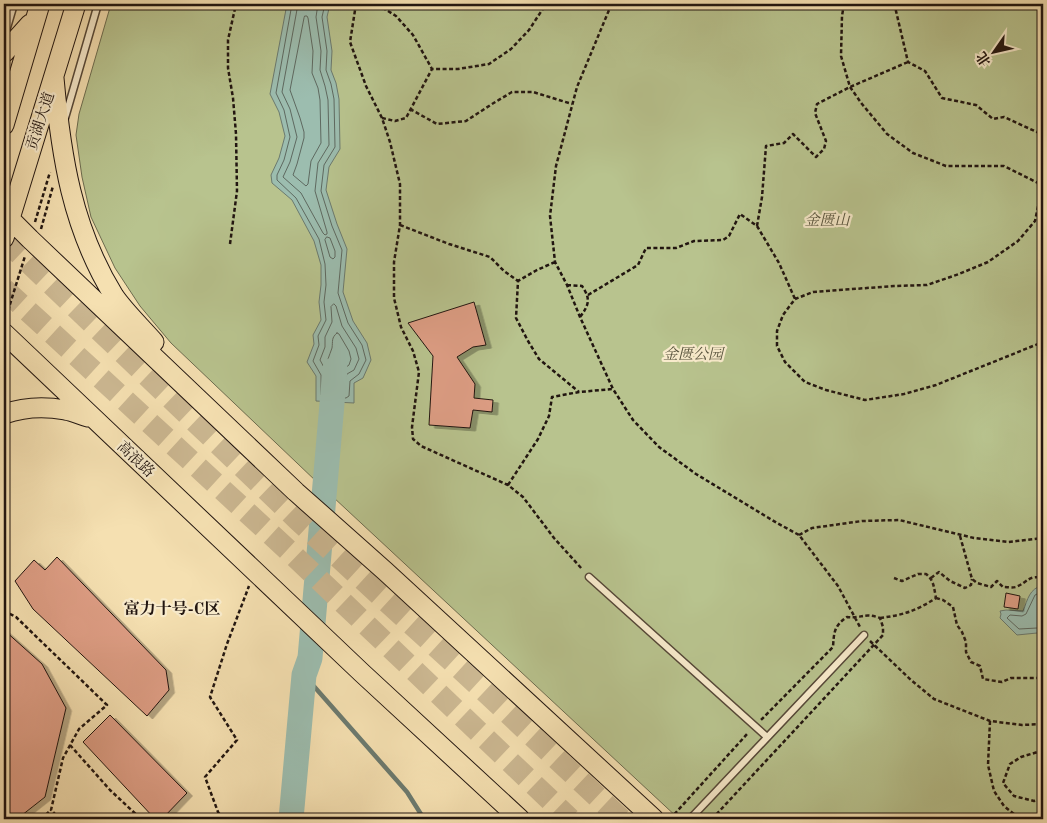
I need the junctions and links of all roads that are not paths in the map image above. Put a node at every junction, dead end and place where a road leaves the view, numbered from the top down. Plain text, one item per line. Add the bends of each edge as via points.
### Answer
1 (14, 4) edge
2 (76, 4) edge
3 (98, 4) edge
4 (38, 10) edge
5 (4, 38) edge
6 (4, 53) edge
7 (54, 78) junction
8 (4, 125) edge
9 (60, 136) junction
10 (7, 215) edge
11 (4, 238) edge
12 (4, 333) edge
13 (184, 386) junction
14 (4, 414) edge
15 (96, 420) junction
16 (589, 577) road end
17 (864, 635) road end
18 (767, 737) junction
19 (520, 819) edge
20 (654, 819) edge
21 (690, 819) edge

1 - 5 lane
2 - 7 main road, 贡湖大道
3 - 9 lane, 贡湖大道
4 - 6 main road
4 - 8 main road
7 - 9 main road
7 - 10 main road, 贡湖大道
9 - 13 main road via 68,181 95,263 115,298 159,349
10 - 11 main road, 贡湖大道
10 - 13 main road
12 - 15 main road, 高浪路
13 - 20 main road
14 - 15 main road via 39,407 67,410
15 - 19 main road, 高浪路 via 260,582
16 - 18 lane
17 - 18 lane
18 - 21 lane

